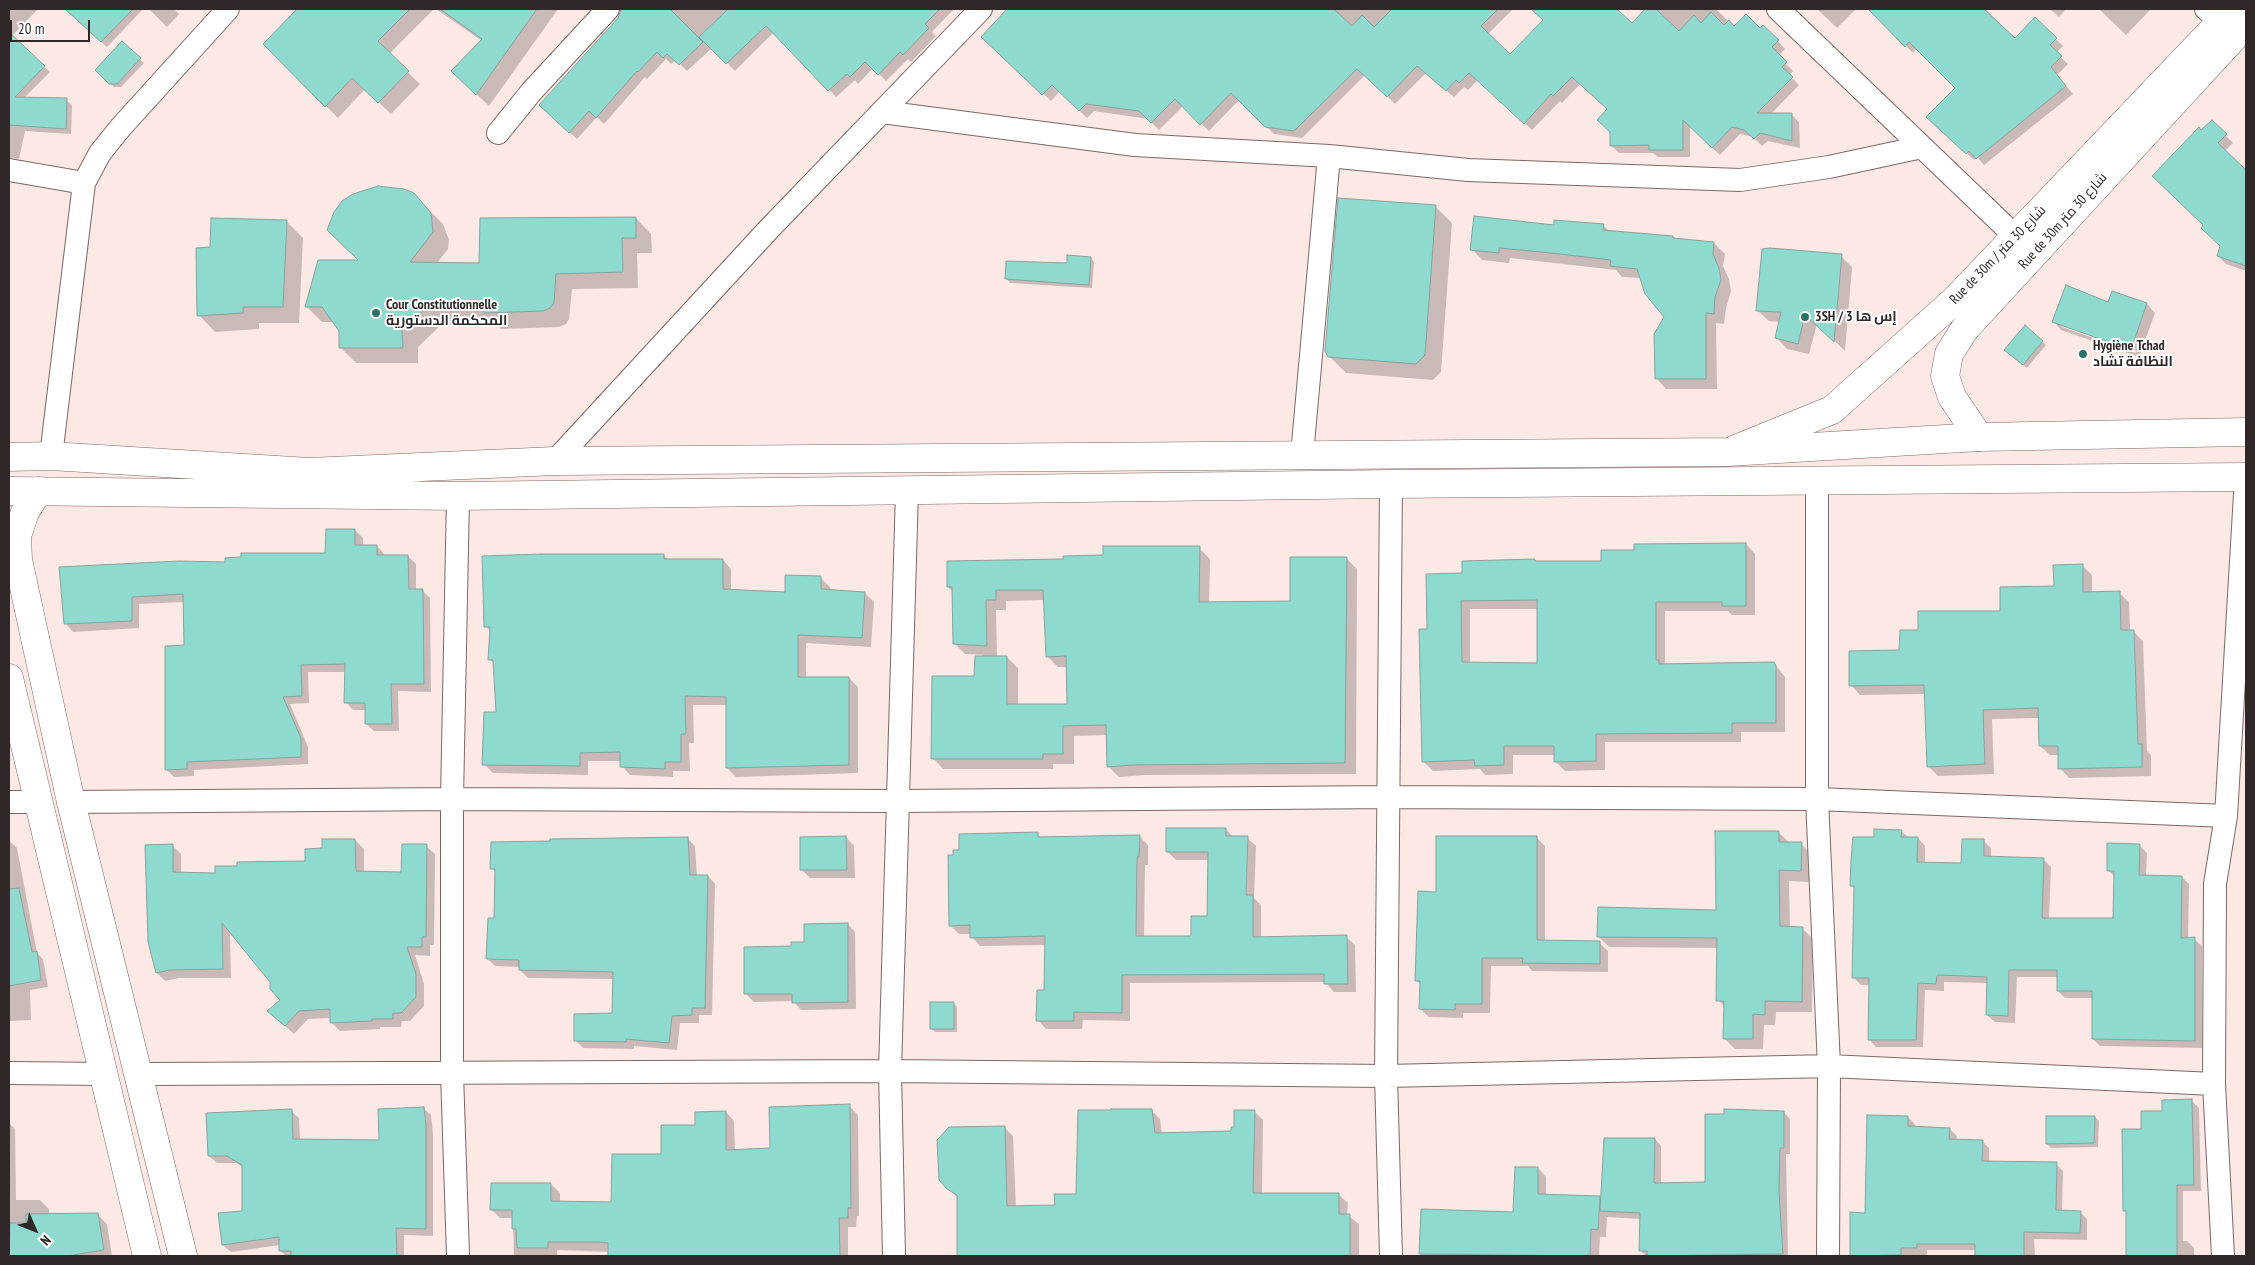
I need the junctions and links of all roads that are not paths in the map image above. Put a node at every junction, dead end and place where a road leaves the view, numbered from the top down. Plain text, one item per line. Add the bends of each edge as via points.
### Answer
1 (228, 9) edge
2 (608, 9) edge
3 (981, 9) edge
4 (1778, 9) edge
5 (2228, 20) edge
6 (882, 112) junction
7 (498, 133) dead end
8 (1922, 147) junction
9 (1330, 156) junction
10 (9, 170) edge
11 (84, 183) junction
12 (2016, 237) junction
13 (2246, 432) edge
14 (1979, 437) junction
15 (1728, 452) junction
16 (1302, 455) junction
17 (51, 456) junction
18 (9, 457) edge
19 (555, 461) junction
20 (2246, 477) edge
21 (1818, 480) junction
22 (1391, 484) junction
23 (9, 491) edge
24 (38, 491) junction
25 (907, 491) junction
26 (458, 496) junction
27 (9, 678) edge
28 (1389, 797) junction
29 (452, 799) junction
30 (1817, 799) junction
31 (897, 801) junction
32 (9, 802) edge
33 (38, 802) junction
34 (71, 802) junction
35 (2226, 816) junction
36 (1829, 1066) junction
37 (890, 1071) junction
38 (9, 1073) edge
39 (452, 1073) junction
40 (105, 1074) junction
41 (140, 1074) junction
42 (1386, 1076) junction
43 (2214, 1084) junction
44 (147, 1256) edge
45 (183, 1256) edge
46 (458, 1256) edge
47 (894, 1256) edge
48 (1391, 1256) edge
49 (1828, 1256) edge
50 (2223, 1256) edge

1 - 11 street via 120,127 100,153
2 - 7 street
3 - 6 street
4 - 8 street
5 - 12 main road, Rue de 30m / شارع 30 متر
5 - 14 main road, Rue de 30m شارع 30 متر via 2073,210 1959,338 1949,354 1945,376 1952,397
6 - 9 street via 1135,145
6 - 19 street via 768,230
8 - 9 street via 1740,180 1468,170
8 - 12 street
9 - 16 street
10 - 11 street
11 - 17 street
12 - 15 main road, Rue de 30m / شارع 30 متر via 1955,300 1832,410
13 - 14 main road
14 - 15 main road
15 - 16 main road
16 - 19 main road
17 - 18 main road
17 - 19 main road via 310,472
20 - 21 main road
20 - 35 street
21 - 22 main road
21 - 30 street
22 - 25 main road
22 - 28 street
23 - 24 main road
24 - 26 main road
24 - 34 main road via 25,512 17,536 18,560
25 - 26 main road
25 - 31 street
26 - 29 street
27 - 33 main road
28 - 30 street
28 - 31 street
28 - 42 street
29 - 31 street
29 - 34 street
29 - 39 street
30 - 35 street
30 - 36 street
31 - 37 street
32 - 33 street
33 - 40 main road
34 - 41 main road
35 - 43 street via 2215,884
36 - 42 street
36 - 43 street
36 - 49 street
37 - 39 street
37 - 42 street
37 - 47 street
38 - 40 street
39 - 41 street
39 - 46 street
40 - 44 main road
41 - 45 main road
42 - 48 street
43 - 50 street

